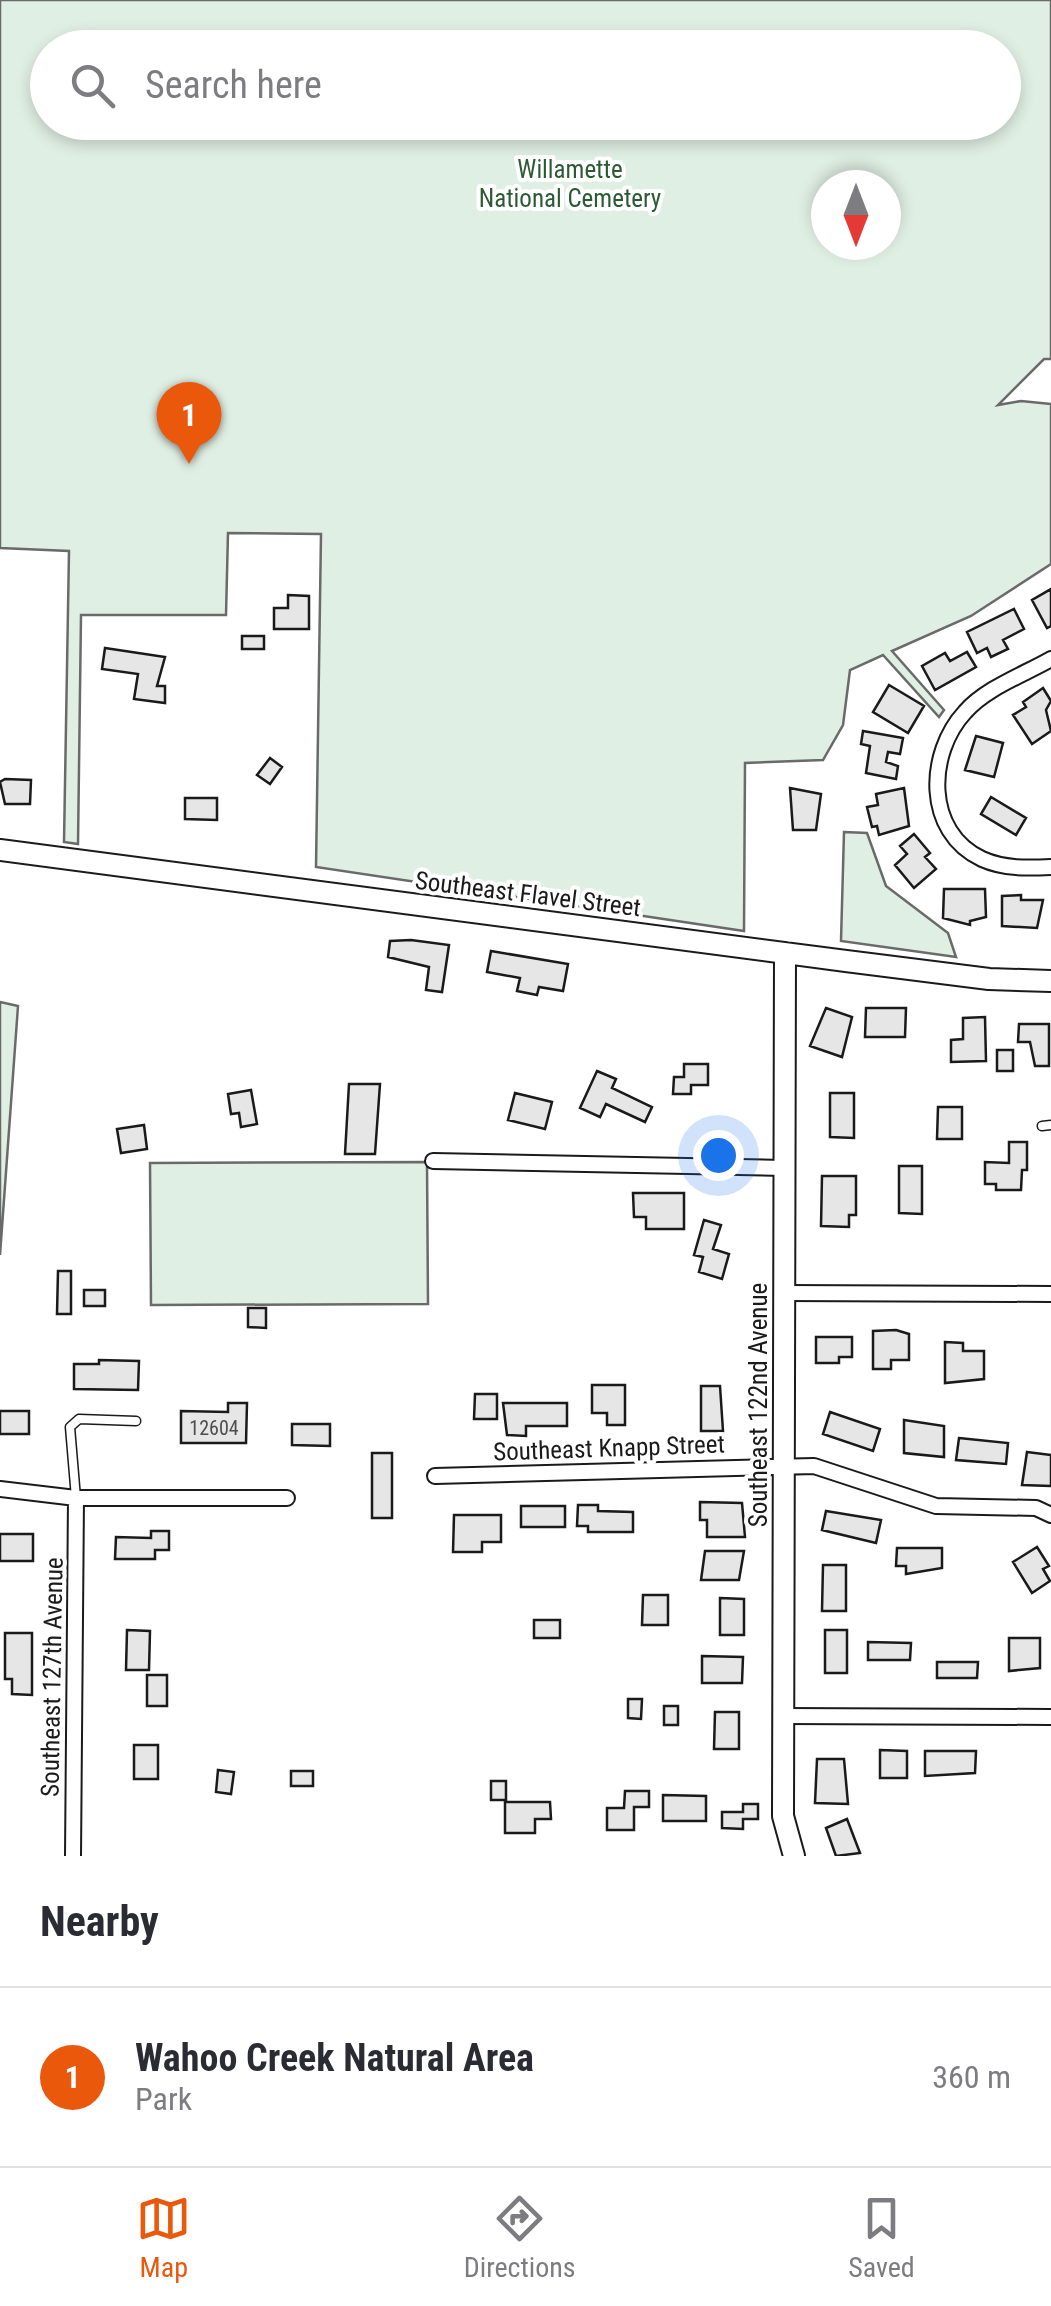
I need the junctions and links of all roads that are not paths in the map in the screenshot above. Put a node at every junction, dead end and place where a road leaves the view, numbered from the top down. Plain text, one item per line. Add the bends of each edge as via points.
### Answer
1 (1051, 659) edge
2 (0, 850) edge
3 (1051, 867) edge
4 (785, 953) junction
5 (1051, 981) edge
6 (433, 1161) dead end
7 (784, 1168) junction
8 (784, 1293) junction
9 (1051, 1294) edge
10 (136, 1421) dead end
11 (784, 1466) junction
12 (435, 1476) dead end
13 (0, 1488) edge
14 (76, 1498) junction
15 (287, 1498) dead end
16 (1051, 1516) edge
17 (783, 1716) junction
18 (1050, 1717) edge
19 (73, 1856) edge
20 (794, 1856) edge

1 - 3 street via 974,702 945,739 936,772 945,819 980,858 1010,868
2 - 4 street, Southeast Flavel Street
4 - 5 street, Southeast Flavel Street
4 - 7 street, Southeast 122nd Avenue
6 - 7 street
7 - 8 street, Southeast 122nd Avenue
8 - 9 street
8 - 11 street, Southeast 122nd Avenue
10 - 14 lane via 79,1420 70,1427
11 - 12 street, Southeast Knapp Street
11 - 16 street, Southeast Knapp Street via 834,1471 936,1506 1036,1508
11 - 17 street, Southeast 122nd Avenue
13 - 14 street
14 - 15 street
14 - 19 street, Southeast 127th Avenue
17 - 18 street
17 - 20 street, Southeast 122nd Avenue via 784,1828

